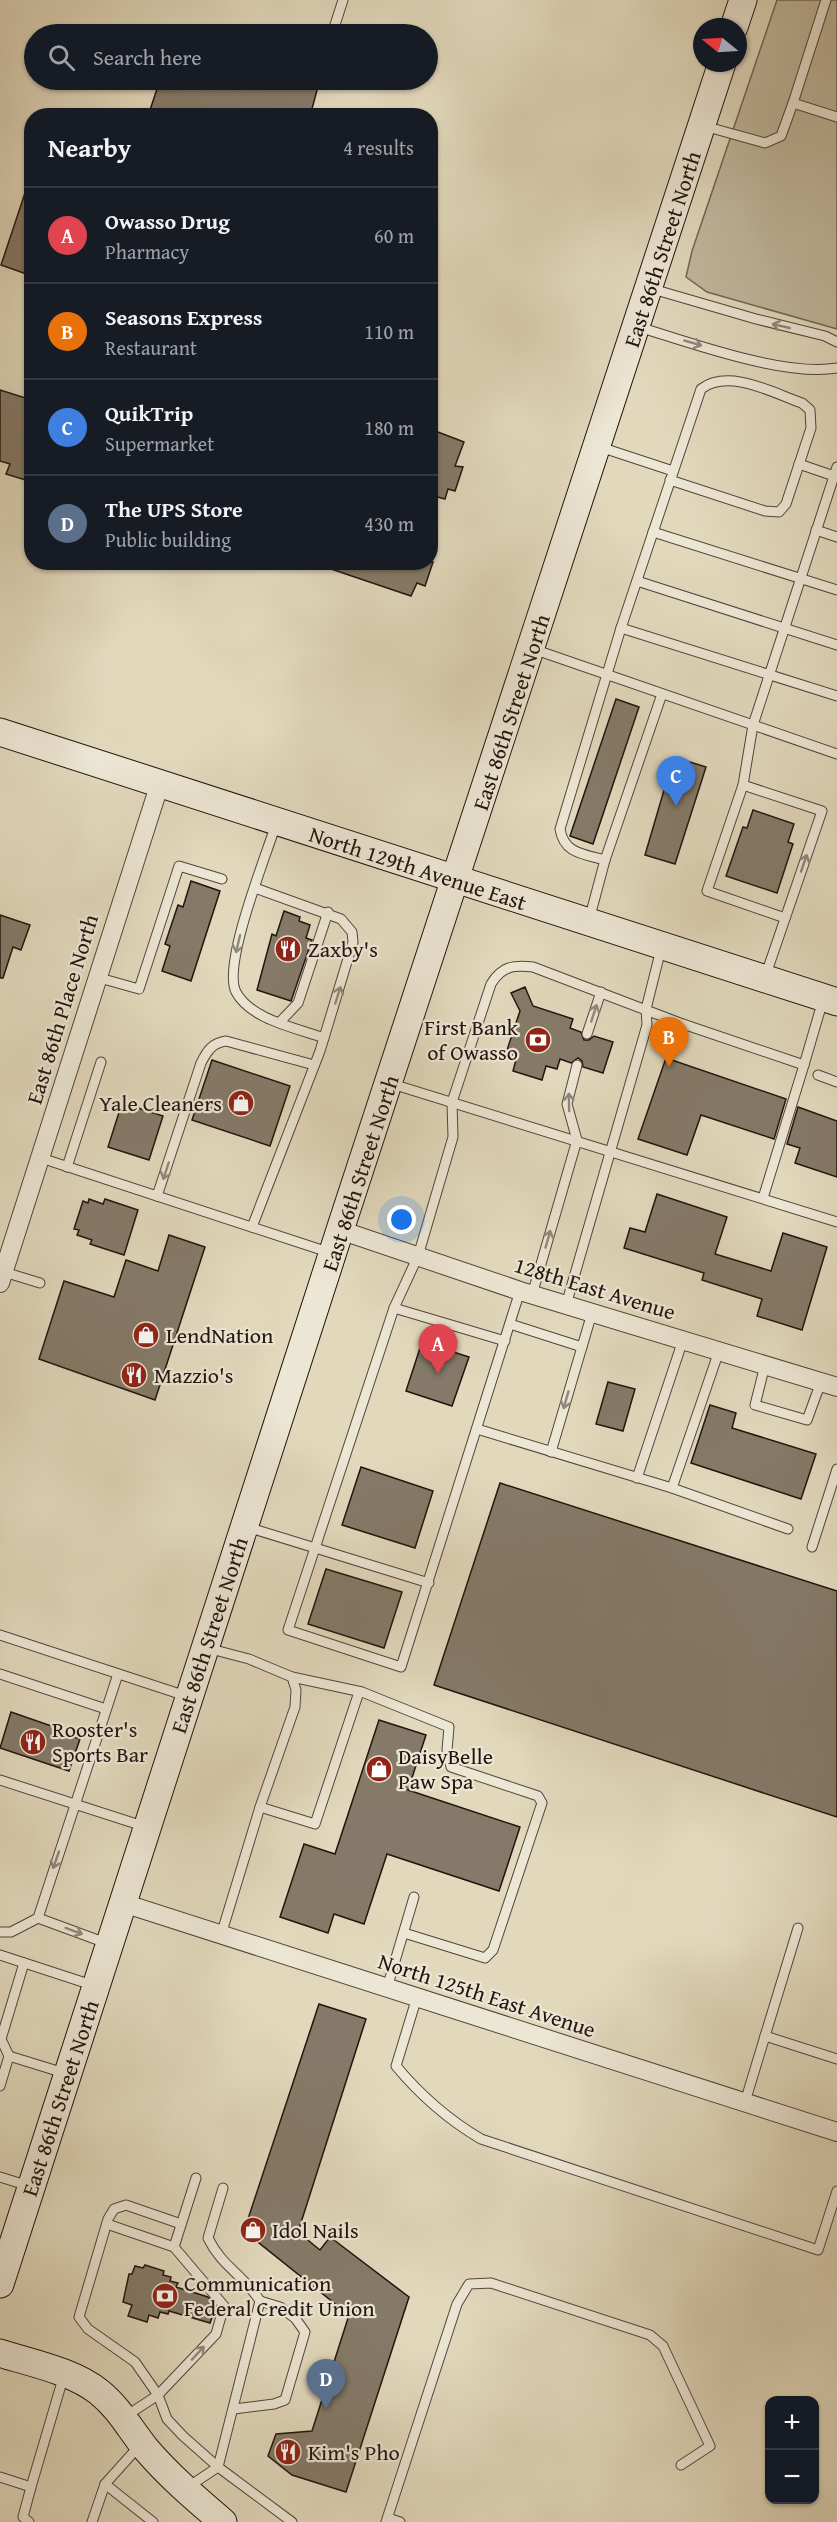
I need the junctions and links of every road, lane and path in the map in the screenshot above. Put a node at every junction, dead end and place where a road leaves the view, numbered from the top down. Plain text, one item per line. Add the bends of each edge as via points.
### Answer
1 (343, 0) edge
2 (743, 0) edge
3 (826, 0) edge
4 (737, 18) edge
5 (335, 24) edge
6 (719, 72) edge
7 (793, 103) junction
8 (837, 117) edge
9 (702, 126) junction
10 (649, 288) junction
11 (636, 327) junction
12 (837, 342) edge
13 (837, 368) edge
14 (597, 447) junction
15 (799, 464) junction
16 (672, 476) junction
17 (835, 478) edge
18 (816, 530) junction
19 (653, 532) junction
20 (837, 537) edge
21 (801, 578) junction
22 (637, 581) junction
23 (837, 590) edge
24 (621, 628) junction
25 (785, 628) junction
26 (837, 645) edge
27 (532, 649) junction
28 (608, 675) junction
29 (770, 675) junction
30 (662, 694) junction
31 (837, 696) edge
32 (753, 725) junction
33 (0, 732) edge
34 (837, 754) edge
35 (160, 783) junction
36 (743, 785) junction
37 (277, 822) junction
38 (605, 860) junction
39 (222, 879) dead end
40 (457, 880) junction
41 (255, 888) junction
42 (328, 912) junction
43 (785, 918) junction
44 (588, 922) junction
45 (662, 946) junction
46 (96, 976) junction
47 (765, 978) junction
48 (601, 992) junction
49 (830, 1000) edge
50 (646, 1009) junction
51 (280, 1022) junction
52 (587, 1034) dead end
53 (324, 1038) junction
54 (100, 1062) dead end
55 (314, 1065) junction
56 (577, 1065) dead end
57 (804, 1065) junction
58 (818, 1075) dead end
59 (837, 1082) edge
60 (389, 1083) junction
61 (452, 1102) junction
62 (577, 1140) junction
63 (609, 1150) junction
64 (41, 1158) junction
65 (67, 1167) junction
66 (157, 1196) junction
67 (763, 1198) junction
68 (837, 1222) edge
69 (252, 1227) junction
70 (337, 1242) junction
71 (418, 1256) junction
72 (2, 1277) edge
73 (40, 1283) dead end
74 (526, 1293) junction
75 (566, 1305) junction
76 (394, 1308) junction
77 (592, 1313) junction
78 (510, 1324) junction
79 (683, 1340) junction
80 (505, 1341) junction
81 (582, 1347) junction
82 (719, 1351) junction
83 (765, 1365) junction
84 (829, 1384) edge
85 (477, 1429) junction
86 (551, 1452) junction
87 (837, 1469) edge
88 (637, 1478) junction
89 (672, 1488) junction
90 (244, 1527) junction
91 (788, 1528) dead end
92 (315, 1547) junction
93 (812, 1547) dead end
94 (429, 1583) junction
95 (0, 1635) edge
96 (205, 1647) junction
97 (0, 1674) edge
98 (118, 1674) junction
99 (292, 1677) junction
100 (359, 1692) junction
101 (189, 1697) junction
102 (106, 1709) junction
103 (0, 1780) edge
104 (75, 1804) junction
105 (260, 1807) junction
106 (147, 1828) junction
107 (414, 1897) dead end
108 (123, 1904) junction
109 (38, 1918) junction
110 (798, 1928) dead end
111 (0, 1932) edge
112 (404, 1933) junction
113 (221, 1935) junction
114 (109, 1944) junction
115 (0, 1955) edge
116 (24, 1963) junction
117 (95, 1986) junction
118 (387, 1988) junction
119 (417, 1997) junction
120 (765, 2036) junction
121 (0, 2038) edge
122 (9, 2056) junction
123 (837, 2059) edge
124 (67, 2074) junction
125 (0, 2086) edge
126 (745, 2102) junction
127 (837, 2132) edge
128 (0, 2177) edge
129 (196, 2178) dead end
130 (31, 2187) junction
131 (223, 2188) dead end
132 (837, 2191) edge
133 (106, 2224) junction
134 (181, 2224) junction
135 (174, 2247) junction
136 (0, 2284) edge
137 (260, 2301) junction
138 (0, 2353) edge
139 (64, 2375) junction
140 (158, 2395) junction
141 (234, 2409) junction
142 (124, 2418) junction
143 (142, 2444) junction
144 (681, 2465) dead end
145 (218, 2467) junction
146 (0, 2477) edge
147 (105, 2484) junction
148 (31, 2487) junction
149 (203, 2508) edge
150 (26, 2519) edge
151 (387, 2520) edge
152 (93, 2522) edge
153 (153, 2522) edge
154 (292, 2522) edge
155 (399, 2522) edge

1 - 5 lane
2 - 4 main road
3 - 7 lane
6 - 9 main road, East 86th Street North
7 - 8 lane
7 - 9 lane via 781,136 765,143
9 - 10 main road, East 86th Street North
10 - 11 main road, East 86th Street North
12 -> 10 lane
11 -> 13 lane via 735,356 816,372
11 - 14 main road, East 86th Street North
14 - 16 lane
14 - 27 main road, East 86th Street North
15 - 16 lane via 786,504 779,512 765,511
15 - 16 lane via 811,428 810,410 802,403 728,379 710,382 701,389
15 - 17 lane
16 - 19 lane
17 - 18 lane
18 - 20 lane
18 - 21 lane
19 - 21 lane
19 - 22 lane
21 - 23 lane
21 - 25 lane
22 - 24 lane
22 - 25 lane
24 - 28 lane
24 - 29 lane
25 - 26 lane
25 - 29 lane
27 - 28 lane
27 - 40 main road, East 86th Street North
28 - 30 lane
28 - 38 lane via 560,829 568,849
29 - 31 lane
29 - 32 lane
30 - 32 lane
30 - 38 lane
32 - 34 lane
32 - 36 lane
33 - 35 main road, North 129th Avenue East
35 - 37 main road, North 129th Avenue East
35 - 46 street, East 86th Place North
36 - 43 lane via 707,891
43 -> 36 lane via 822,811
37 - 40 main road, North 129th Avenue East
37 - 41 lane
38 - 44 lane
39 - 46 lane via 179,866 139,989
40 - 44 main road, North 129th Avenue East
40 - 60 main road, East 86th Street North
41 - 42 lane
41 -> 51 lane via 240,933 232,978 236,993 250,1007
42 - 51 lane via 298,1004
53 -> 42 lane via 352,942 348,925
43 - 47 lane
44 - 45 main road, North 129th Avenue East
45 - 47 main road, North 129th Avenue East
45 - 50 lane
46 - 64 street, East 86th Place North
47 - 49 main road, North 129th Avenue East
48 - 50 lane
52 -> 48 lane
48 - 61 lane via 533,967 508,967 499,972 491,984
49 - 57 lane
50 - 57 lane
50 - 63 lane via 647,1025
51 - 53 lane
53 - 55 lane
54 - 65 lane
55 -> 66 lane via 226,1041 208,1050
55 - 69 lane
62 -> 56 lane via 567,1104
57 - 67 lane
58 - 59 lane
60 - 61 lane
60 - 70 main road, East 86th Street North
61 - 62 lane
61 - 71 lane via 453,1137
62 - 63 lane
74 -> 62 lane
63 - 67 lane
63 - 75 lane
64 - 65 lane
64 - 72 street, East 86th Place North
65 - 66 lane
66 - 69 lane
67 - 68 lane
69 - 70 lane
70 - 71 street, 128th East Avenue
70 - 90 main road, East 86th Street North
71 - 74 street, 128th East Avenue
71 - 76 lane
72 - 73 lane
74 - 75 street, 128th East Avenue
74 - 78 lane
75 - 77 street, 128th East Avenue
76 - 80 lane
76 - 92 lane
77 - 79 street, 128th East Avenue
77 - 81 lane
78 - 80 lane
78 - 81 lane
79 - 82 street, 128th East Avenue
79 - 88 lane
80 - 85 lane
81 -> 86 lane
82 - 83 street, 128th East Avenue
82 - 89 lane
83 - 84 street, 128th East Avenue
83 - 84 lane via 755,1405 807,1419
85 - 86 lane
85 - 94 lane
86 - 88 lane
87 - 93 lane
88 - 89 lane
89 - 91 lane
90 - 92 lane
90 - 96 main road, East 86th Street North
92 - 94 lane
92 - 94 lane via 288,1630 401,1667
95 - 98 lane
96 - 99 lane
96 - 101 main road, East 86th Street North
97 - 102 lane
98 - 101 lane
98 - 102 lane
99 - 100 lane
99 - 105 lane via 295,1707
100 - 105 lane via 315,1824
100 - 112 lane via 449,1727 447,1750 451,1767 538,1796 542,1803 493,1950 485,1958
101 - 106 main road, East 86th Street North
102 - 104 lane
103 - 104 lane
104 - 106 lane
104 -> 109 lane
105 - 113 lane
106 - 108 main road, East 86th Street North
107 - 112 lane
108 - 113 street, North 125th East Avenue
108 - 114 main road, East 86th Street North
109 - 111 lane via 11,1932
109 -> 114 lane
110 - 120 lane
112 - 118 lane
113 - 118 street, North 125th East Avenue
114 - 117 main road, East 86th Street North
115 - 116 lane
116 - 117 lane
116 - 121 lane
117 - 124 main road, East 86th Street North
118 - 119 street, North 125th East Avenue
119 - 126 street, North 125th East Avenue
119 - 132 lane via 396,2066 419,2094 481,2139 818,2250
120 - 123 lane
120 - 126 lane
121 - 122 lane
122 - 124 lane
122 - 125 lane
124 - 130 main road, East 86th Street North
126 - 127 street, North 125th East Avenue
128 - 130 lane
129 - 134 lane
130 - 136 main road, East 86th Street North
131 - 137 lane via 208,2238 217,2258 249,2285
133 - 134 lane via 114,2209 126,2205
133 - 135 lane
133 - 140 lane via 79,2317 88,2329 135,2362
134 - 135 lane
140 -> 135 lane via 216,2334 224,2306
137 - 141 lane
137 - 141 lane via 280,2307 295,2318 305,2338 285,2400
138 - 139 main road
139 - 142 main road via 98,2391
139 - 148 lane
140 - 142 lane
140 - 145 lane via 167,2419
141 - 145 lane
142 - 143 main road
143 - 147 lane
143 - 149 main road
144 - 151 lane via 710,2446 663,2346 650,2335 492,2283 469,2284 457,2304
145 - 149 lane
145 - 154 lane
146 - 148 lane
147 - 152 lane
147 - 153 lane
148 - 150 lane
151 - 155 lane

